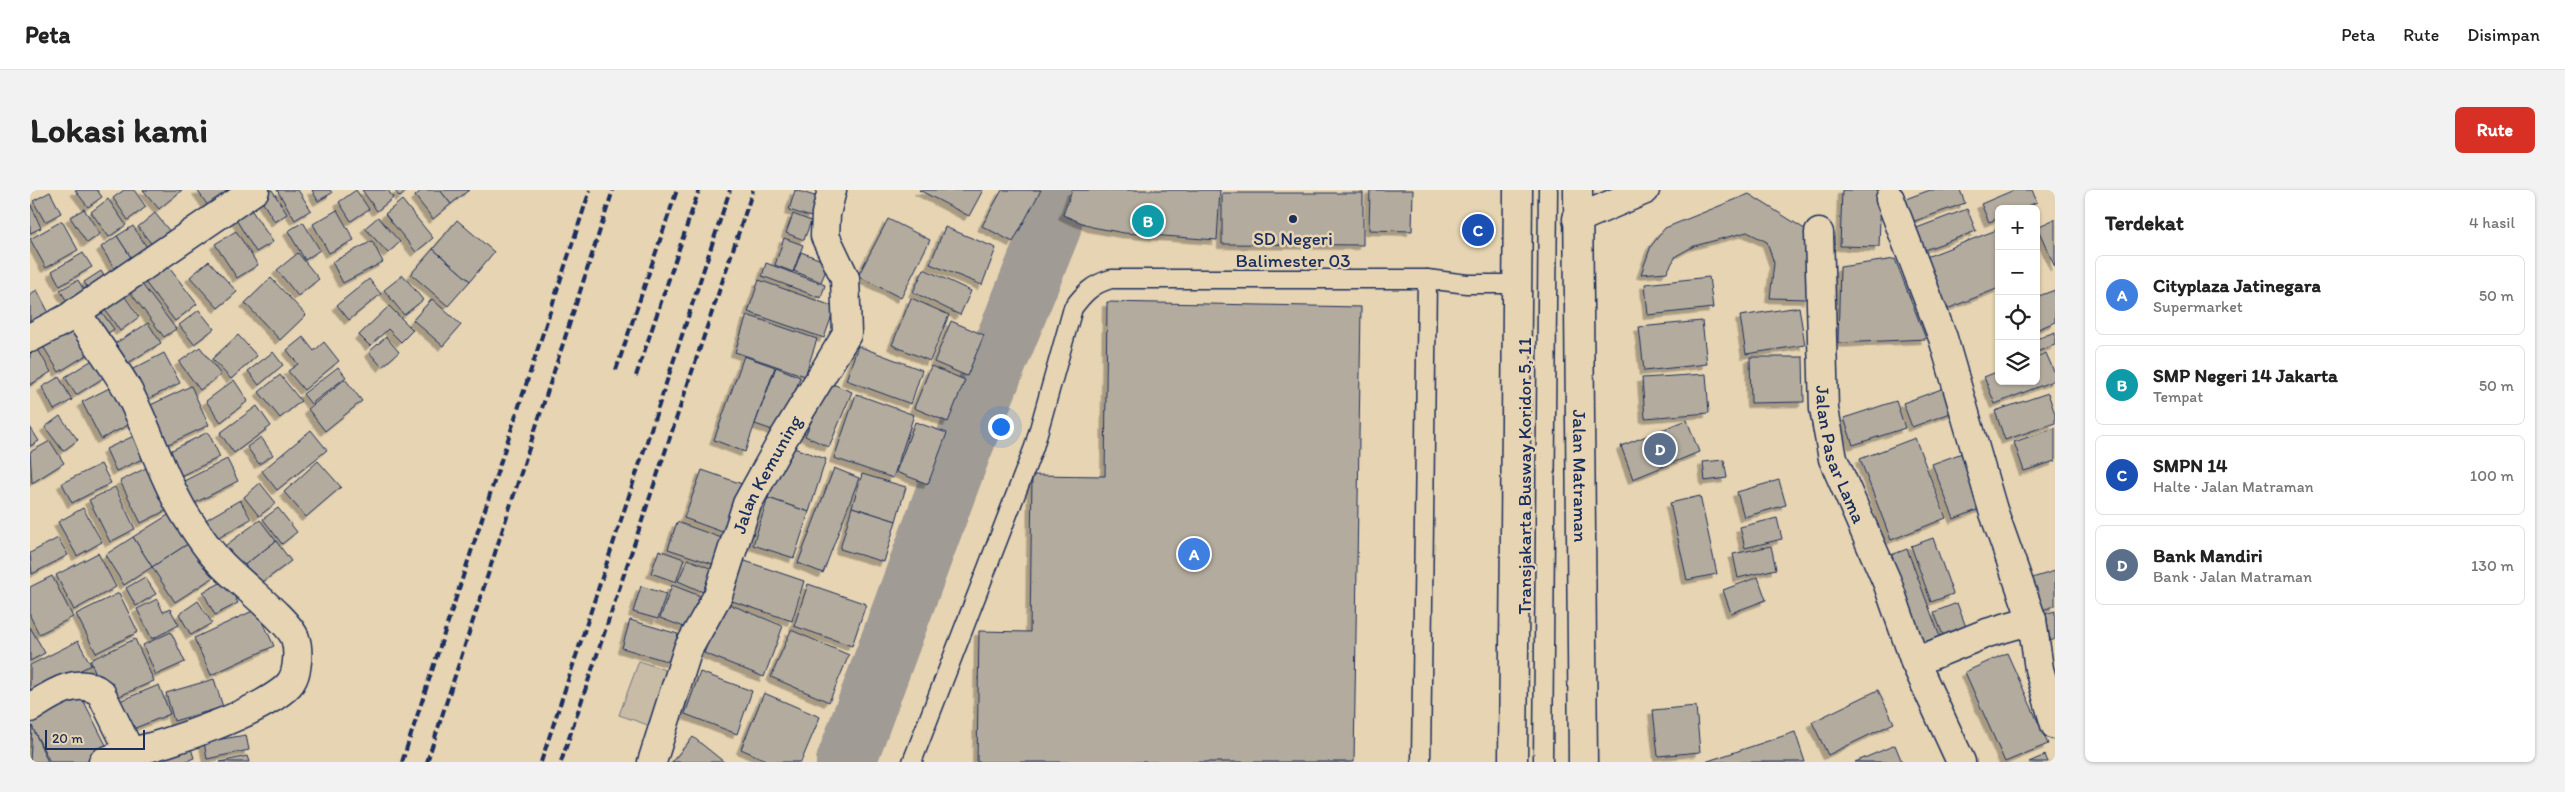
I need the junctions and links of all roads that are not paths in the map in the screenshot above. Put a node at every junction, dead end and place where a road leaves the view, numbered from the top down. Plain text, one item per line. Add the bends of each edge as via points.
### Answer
1 (255, 190) edge
2 (832, 190) edge
3 (1518, 190) edge
4 (1548, 190) edge
5 (1578, 190) edge
6 (1645, 190) edge
7 (1890, 199) dead end
8 (1577, 219) junction
9 (1819, 233) dead end
10 (1427, 279) junction
11 (1517, 284) junction
12 (76, 312) junction
13 (30, 338) edge
14 (2032, 620) junction
15 (1915, 662) junction
16 (30, 708) edge
17 (2055, 725) edge
18 (130, 752) junction
19 (103, 762) edge
20 (652, 762) edge
21 (912, 762) edge
22 (1421, 762) edge
23 (1513, 762) edge
24 (1543, 762) edge
25 (1583, 762) edge
26 (1961, 762) edge

1 - 12 street
2 - 20 street, Jalan Kemuning via 825,236 846,278 847,334 746,504 718,595 688,649
3 - 11 street
4 - 24 lane, Transjakarta Busway Koridor 5, 11
5 - 8 street, Jalan Matraman
6 - 8 street
7 - 14 street via 1943,338 1993,510
8 - 25 street, Jalan Matraman
9 - 15 street, Jalan Pasar Lama via 1824,408 1833,459 1887,582
10 - 11 lane via 1466,284
10 - 21 lane via 1111,279 1086,291 1073,308 1034,447
10 - 22 lane
11 - 23 street
12 - 13 street
12 - 18 street via 126,388 183,511 217,560 285,624 295,638 297,657 292,681 279,695 231,720
14 - 15 street via 1987,632
14 - 17 street via 2039,669
15 - 26 street, Jalan Pasar Lama
16 - 18 street via 71,686 95,687
18 - 19 street

